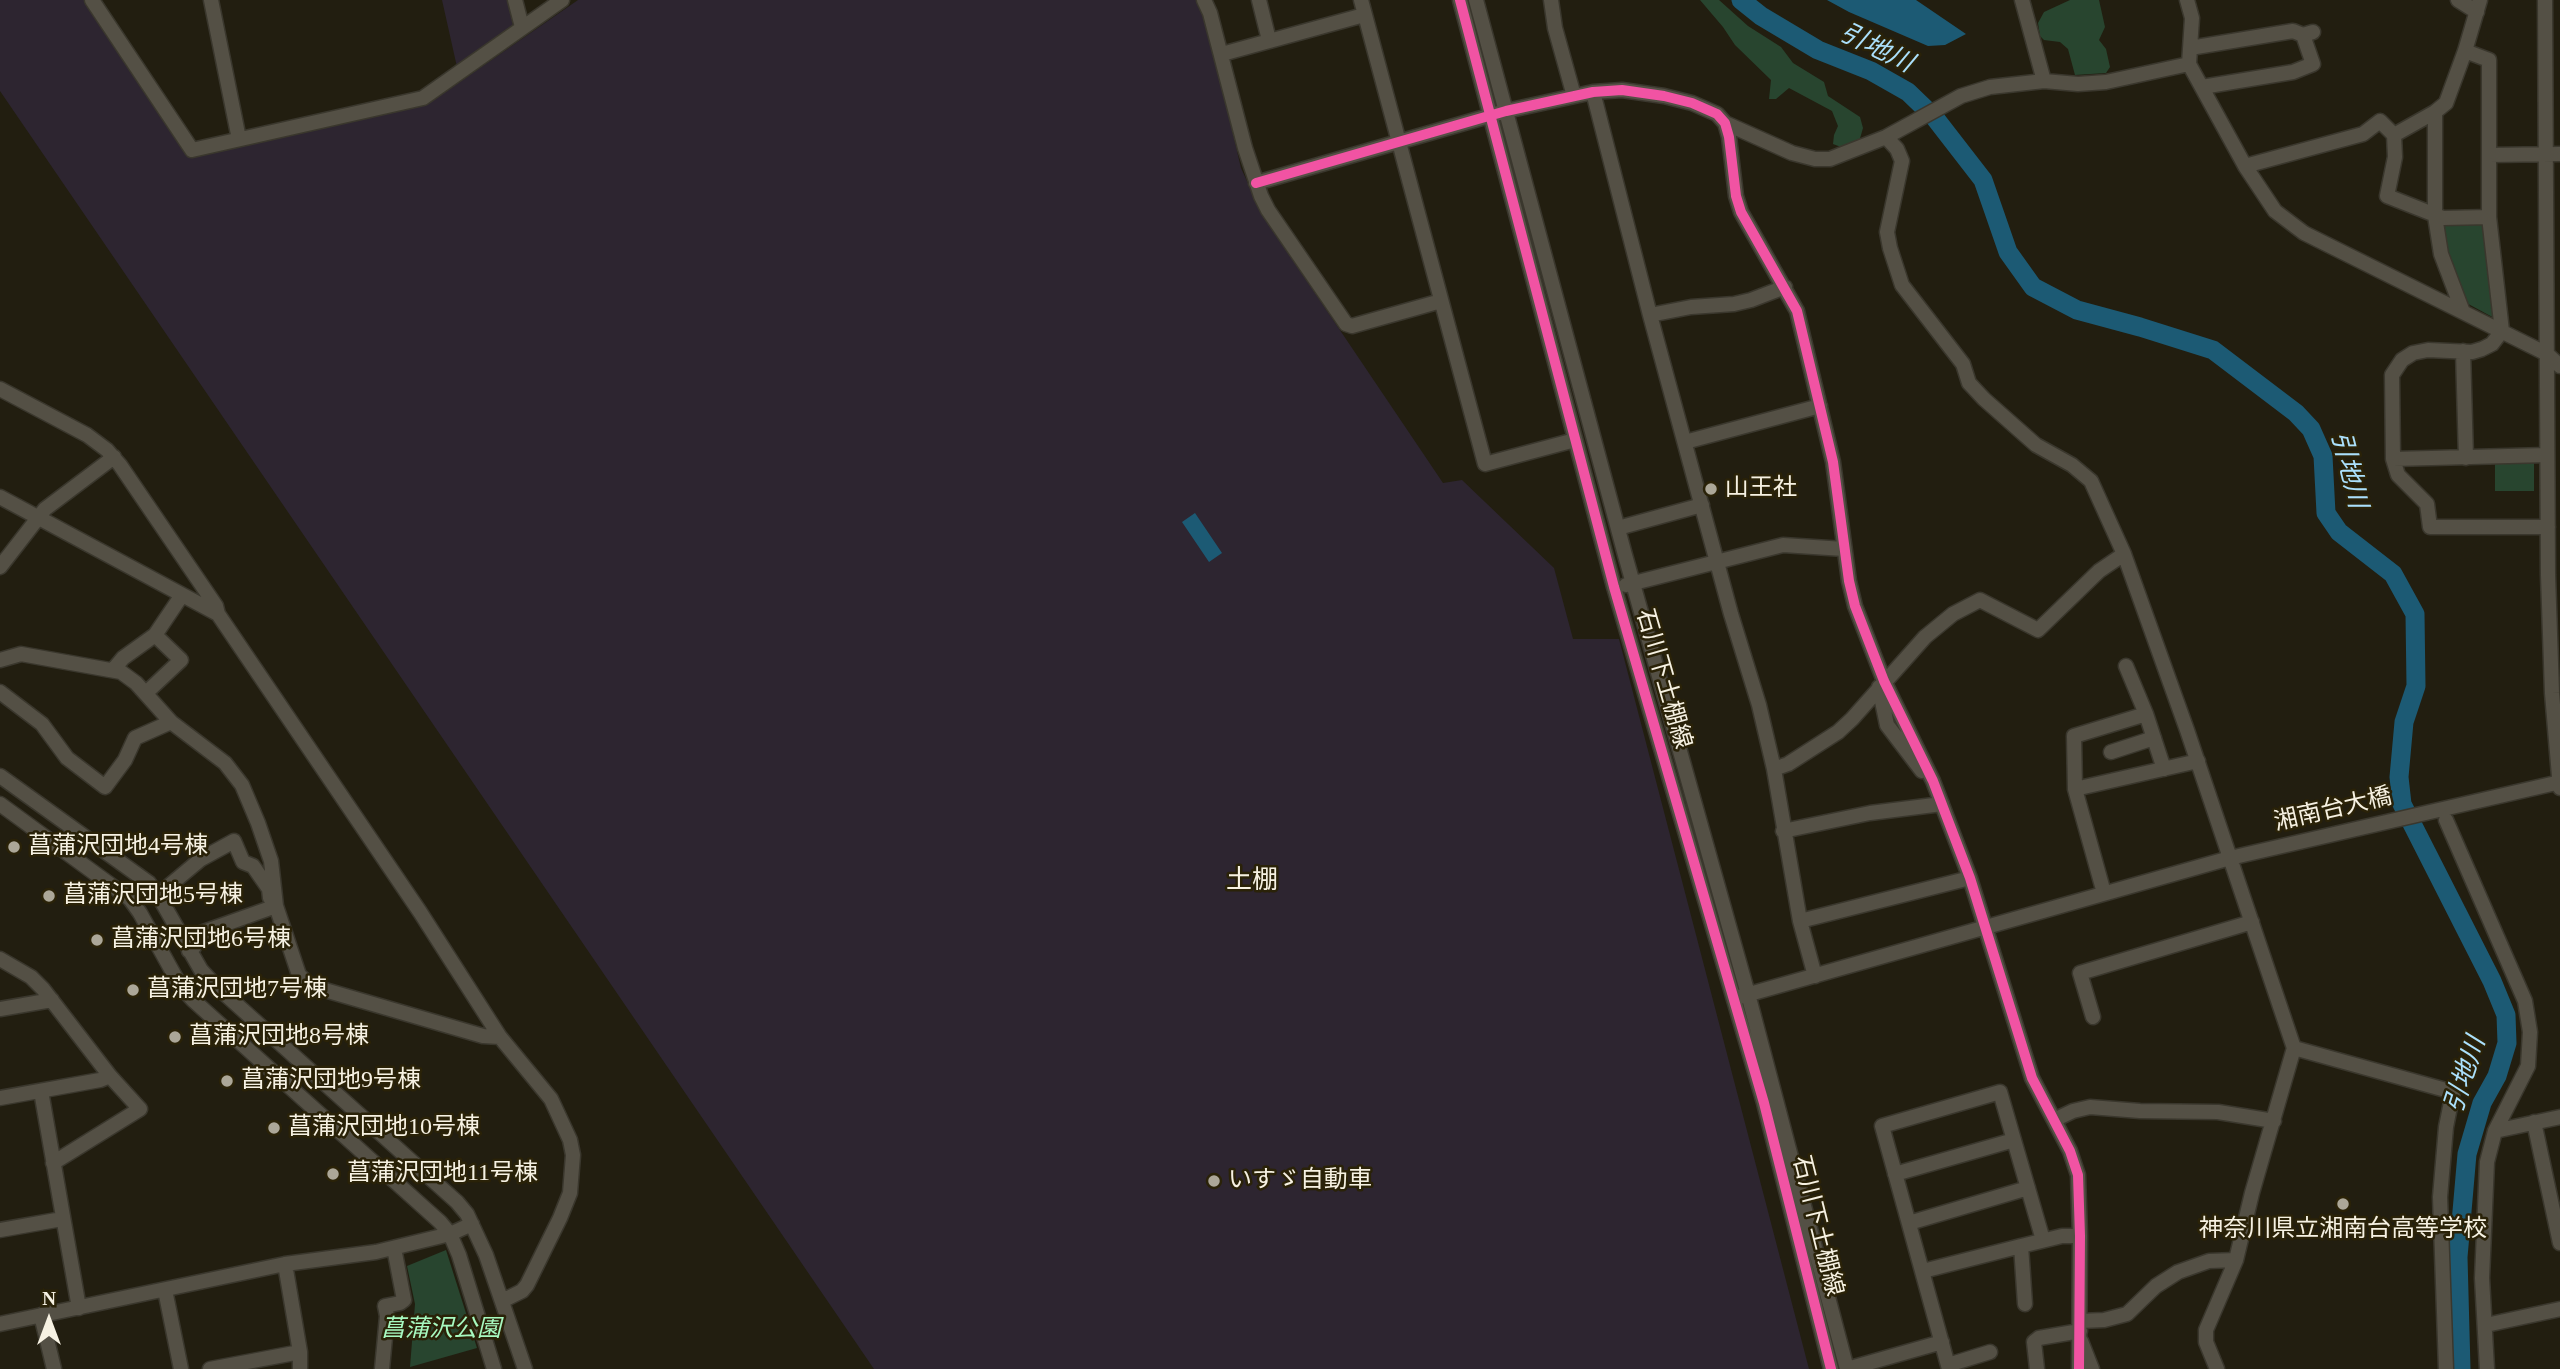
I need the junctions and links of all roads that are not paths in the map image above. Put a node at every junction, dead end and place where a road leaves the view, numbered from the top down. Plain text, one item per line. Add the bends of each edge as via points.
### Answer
1 (92, 0) edge
2 (211, 0) edge
3 (514, 0) edge
4 (562, 0) edge
5 (1203, 0) edge
6 (1259, 0) edge
7 (1460, 0) edge
8 (1476, 0) edge
9 (1551, 0) edge
10 (2022, 0) edge
11 (2188, 0) edge
12 (2458, 0) edge
13 (2545, 0) edge
14 (2479, 6) edge
15 (1363, 7) edge
16 (522, 27) junction
17 (1269, 40) junction
18 (2465, 51) junction
19 (1222, 54) junction
20 (2189, 56) junction
21 (2045, 81) junction
22 (2202, 87) junction
23 (1593, 92) junction
24 (1574, 96) junction
25 (1506, 111) junction
26 (2435, 112) junction
27 (1490, 117) junction
28 (1725, 123) junction
29 (2394, 135) junction
30 (1886, 137) junction
31 (239, 139) junction
32 (1398, 143) junction
33 (2489, 155) junction
34 (2553, 155) edge
35 (2245, 166) junction
36 (1255, 183) junction
37 (2435, 216) junction
38 (2489, 217) junction
39 (1785, 286) junction
40 (1441, 300) junction
41 (2463, 312) junction
42 (1650, 315) junction
43 (2502, 331) junction
44 (2463, 351) junction
45 (2547, 354) junction
46 (2560, 366) edge
47 (0, 389) edge
48 (1820, 407) junction
49 (1575, 440) junction
50 (1685, 442) junction
51 (2547, 455) junction
52 (114, 457) junction
53 (2466, 458) junction
54 (2393, 460) junction
55 (0, 498) edge
56 (1702, 505) junction
57 (36, 517) junction
58 (1618, 527) junction
59 (2548, 527) junction
60 (1844, 549) junction
61 (2124, 554) junction
62 (1717, 560) junction
63 (2554, 566) edge
64 (0, 567) edge
65 (1633, 583) junction
66 (1614, 587) junction
67 (182, 595) junction
68 (218, 614) junction
69 (155, 635) junction
70 (0, 660) edge
71 (2126, 666) dead end
72 (113, 670) junction
73 (1882, 684) junction
74 (2556, 690) edge
75 (0, 692) edge
76 (146, 694) junction
77 (2146, 714) junction
78 (172, 722) junction
79 (2154, 738) junction
80 (2111, 752) dead end
81 (2197, 761) junction
82 (1774, 769) junction
83 (2164, 769) junction
84 (0, 776) edge
85 (2560, 784) edge
86 (2075, 789) junction
87 (1939, 798) junction
88 (0, 804) edge
89 (2446, 813) junction
90 (1783, 831) junction
91 (2230, 858) junction
92 (1970, 878) junction
93 (2105, 893) junction
94 (158, 895) junction
95 (273, 907) junction
96 (1800, 921) junction
97 (2252, 922) junction
98 (1986, 929) junction
99 (189, 951) junction
100 (0, 958) edge
101 (1815, 976) junction
102 (1741, 996) junction
103 (52, 1000) junction
104 (0, 1010) edge
105 (2093, 1017) dead end
106 (500, 1037) junction
107 (2294, 1048) junction
108 (110, 1076) junction
109 (41, 1091) junction
110 (0, 1098) edge
111 (2560, 1117) edge
112 (2054, 1120) junction
113 (2274, 1121) junction
114 (2534, 1122) junction
115 (2495, 1131) junction
116 (2014, 1140) junction
117 (53, 1163) junction
118 (1895, 1174) junction
119 (2028, 1188) junction
120 (62, 1219) junction
121 (1909, 1223) junction
122 (472, 1224) junction
123 (0, 1230) edge
124 (450, 1234) junction
125 (2081, 1236) junction
126 (2043, 1240) junction
127 (2560, 1243) edge
128 (2021, 1246) junction
129 (394, 1248) junction
130 (2236, 1259) junction
131 (285, 1264) junction
132 (1923, 1271) junction
133 (165, 1290) junction
134 (502, 1301) junction
135 (2025, 1304) dead end
136 (79, 1308) junction
137 (2560, 1309) edge
138 (41, 1315) junction
139 (0, 1324) edge
140 (2486, 1325) junction
141 (2080, 1331) junction
142 (1942, 1342) junction
143 (300, 1352) junction
144 (1990, 1352) dead end
145 (1948, 1367) edge
146 (54, 1369) edge
147 (181, 1369) edge
148 (210, 1369) edge
149 (300, 1369) edge
150 (382, 1369) edge
151 (494, 1369) edge
152 (525, 1369) edge
153 (1831, 1369) edge
154 (1847, 1369) edge
155 (2037, 1369) edge
156 (2079, 1369) edge
157 (2092, 1369) edge
158 (2217, 1369) edge
159 (2446, 1369) edge
160 (2487, 1369) edge

1 - 31 street via 192,150
2 - 31 street
3 - 16 street
4 - 16 street
5 - 19 street
6 - 17 street
7 - 27 street, 石川下土棚線
8 - 25 street, 石川下土棚線
9 - 24 street
10 - 21 street
11 - 20 street via 2192,18
12 - 14 street
13 - 34 street
14 - 18 street
15 - 17 street
15 - 32 street
16 - 31 street via 423,98
17 - 19 street
18 - 26 street via 2446,103
18 - 33 street via 2489,60
19 - 36 street
20 - 21 street via 2106,82
20 - 22 street
20 - 22 street via 2293,31 2308,34 2314,64 2293,72
21 - 30 street via 1990,87 1941,106
22 - 35 street
23 - 24 street
23 - 28 street via 1622,90 1664,96 1717,114
23 - 42 street
24 - 25 street
25 - 27 street
25 - 58 street, 石川下土棚線
26 - 29 street
26 - 37 street
27 - 32 street
27 - 49 street, 石川下土棚線
28 - 30 street via 1815,159 1845,155
28 - 39 street via 1741,212
29 - 35 street via 2380,121 2363,134
29 - 37 street via 2395,157 2386,196
30 - 61 street via 1902,161 1887,232 1902,285 1984,399 2036,445 2073,465 2091,481
32 - 36 street
32 - 40 street
33 - 34 street
33 - 38 street
34 - 45 street
35 - 41 street via 2265,199 2288,223
36 - 40 street via 1268,210 1346,324
37 - 38 street
37 - 41 street via 2441,254
38 - 43 street
39 - 42 street via 1734,304 1691,306
39 - 48 street via 1797,311
40 - 49 street via 1485,464
41 - 43 street
42 - 50 street
43 - 44 street via 2492,344
43 - 45 street
44 - 53 street
44 - 54 street via 2413,353 2392,375
45 - 46 street
45 - 51 street
47 - 52 street via 87,435
48 - 50 street
48 - 60 street
49 - 66 street, 石川下土棚線
50 - 56 street
51 - 53 street
51 - 59 street
52 - 57 street
52 - 68 street
53 - 54 street
54 - 59 street via 2398,475 2427,504 2430,527
55 - 57 street
56 - 58 street
56 - 62 street
57 - 64 street
57 - 67 street
58 - 65 street, 石川下土棚線
59 - 63 street
60 - 62 street via 1783,545
60 - 73 street via 1855,606
61 - 73 street via 2099,571 2038,630 1980,600 1953,614
61 - 81 street
62 - 65 street
62 - 82 street
63 - 74 street
65 - 66 street
65 - 102 street, 石川下土棚線
66 - 102 street, 石川下土棚線
67 - 68 street
67 - 69 street
68 - 106 street
69 - 72 street
69 - 76 street via 181,660
70 - 72 street via 21,654
71 - 77 street
72 - 76 street
73 - 82 street via 1838,732
73 - 87 street
74 - 85 street
75 - 78 street via 42,724 67,758 105,787 135,738
76 - 78 street
77 - 79 street
77 - 86 street via 2074,736
78 - 95 street via 225,763 242,785 271,861
79 - 80 street
79 - 83 street
81 - 83 street
81 - 91 street
82 - 90 street
83 - 86 street
84 - 94 street via 139,875
85 - 89 street, 湘南台大橋
86 - 93 street
87 - 90 street
87 - 92 street
88 - 124 street via 130,899 193,1000
89 - 91 street, 湘南台大橋
89 - 115 street via 2525,1001 2529,1022 2528,1066
90 - 96 street
91 - 93 street, 湘南台大橋
91 - 97 street
92 - 96 street
92 - 98 street
93 - 98 street, 湘南台大橋
94 - 95 street via 201,859 234,841 243,862 253,866 269,889
94 - 99 street
95 - 99 street via 192,936 194,947
95 - 106 street via 299,975 312,986
96 - 101 street
97 - 105 street via 2080,973
97 - 107 street
98 - 101 street, 湘南台大橋
98 - 112 street via 2032,1078
99 - 122 street via 216,986 457,1202
100 - 103 street via 31,977
101 - 102 street, 湘南台大橋
102 - 153 street, 石川下土棚線
102 - 154 street, 石川下土棚線
103 - 104 street
103 - 108 street
106 - 134 street via 551,1099 573,1155 570,1192 533,1276 522,1291
107 - 113 street
107 - 159 street via 2454,1092 2440,1197
108 - 109 street
108 - 117 street via 140,1109
109 - 110 street
109 - 117 street
111 - 114 street
112 - 113 street via 2090,1107 2218,1112
112 - 125 street via 2078,1175
113 - 130 street
114 - 115 street
114 - 127 street
115 - 140 street via 2487,1162 2482,1278
116 - 118 street
116 - 118 street via 2000,1092 1882,1126
116 - 119 street
117 - 120 street
118 - 121 street
119 - 121 street
119 - 126 street
120 - 123 street
120 - 136 street
121 - 132 street
122 - 124 street
122 - 134 street
124 - 129 street
124 - 151 street
125 - 126 street
125 - 141 street
126 - 128 street
128 - 132 street
128 - 135 street
129 - 131 street
129 - 150 street via 404,1300 385,1306
130 - 141 street via 2209,1261 2178,1272 2127,1314
130 - 158 street via 2206,1330
131 - 133 street
131 - 143 street
132 - 142 street
133 - 136 street
133 - 147 street
134 - 152 street
136 - 138 street
137 - 140 street
138 - 139 street
138 - 146 street
140 - 160 street
141 - 155 street via 2034,1342
141 - 156 street
141 - 157 street
142 - 145 street
142 - 154 street
143 - 148 street
143 - 149 street
144 - 145 street

